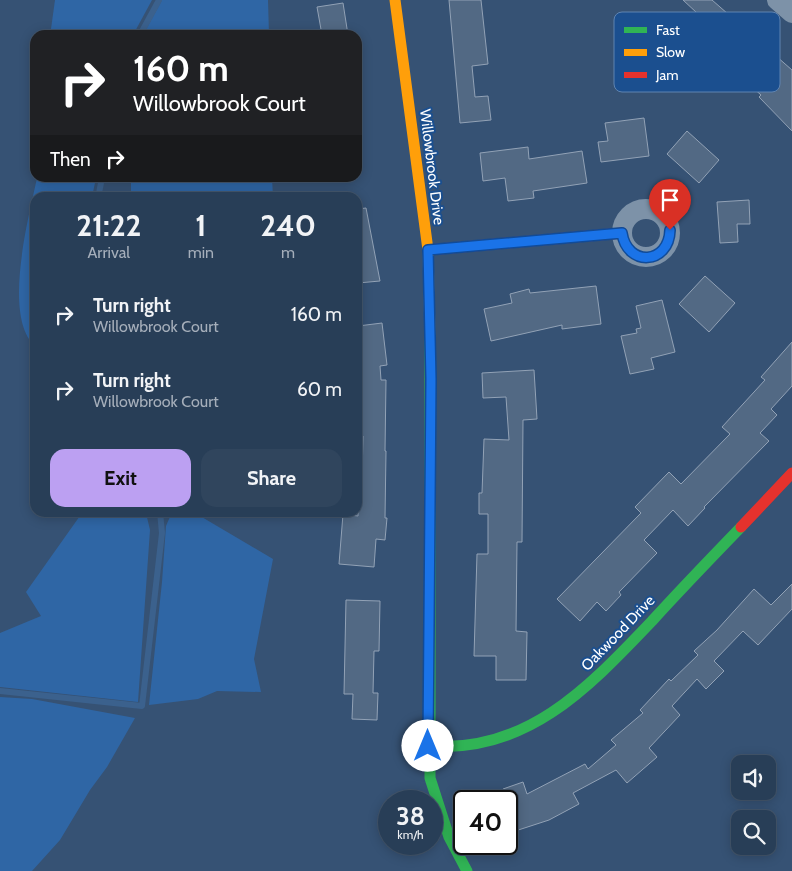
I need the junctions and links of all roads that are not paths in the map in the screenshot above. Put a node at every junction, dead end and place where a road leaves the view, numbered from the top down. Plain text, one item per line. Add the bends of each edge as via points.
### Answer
1 (395, 0) edge
2 (777, 0) edge
3 (792, 12) edge
4 (622, 233) dead end
5 (428, 250) junction
6 (792, 474) edge
7 (428, 746) junction
8 (467, 871) edge

1 - 5 street, Willowbrook Drive
2 - 3 street
4 - 5 street
5 - 7 street, Willowbrook Drive via 431,379
6 - 7 street, Oakwood Drive via 600,675 566,704 529,727 491,741 463,748
7 - 8 street, Willowbrook Drive via 430,778 439,812

